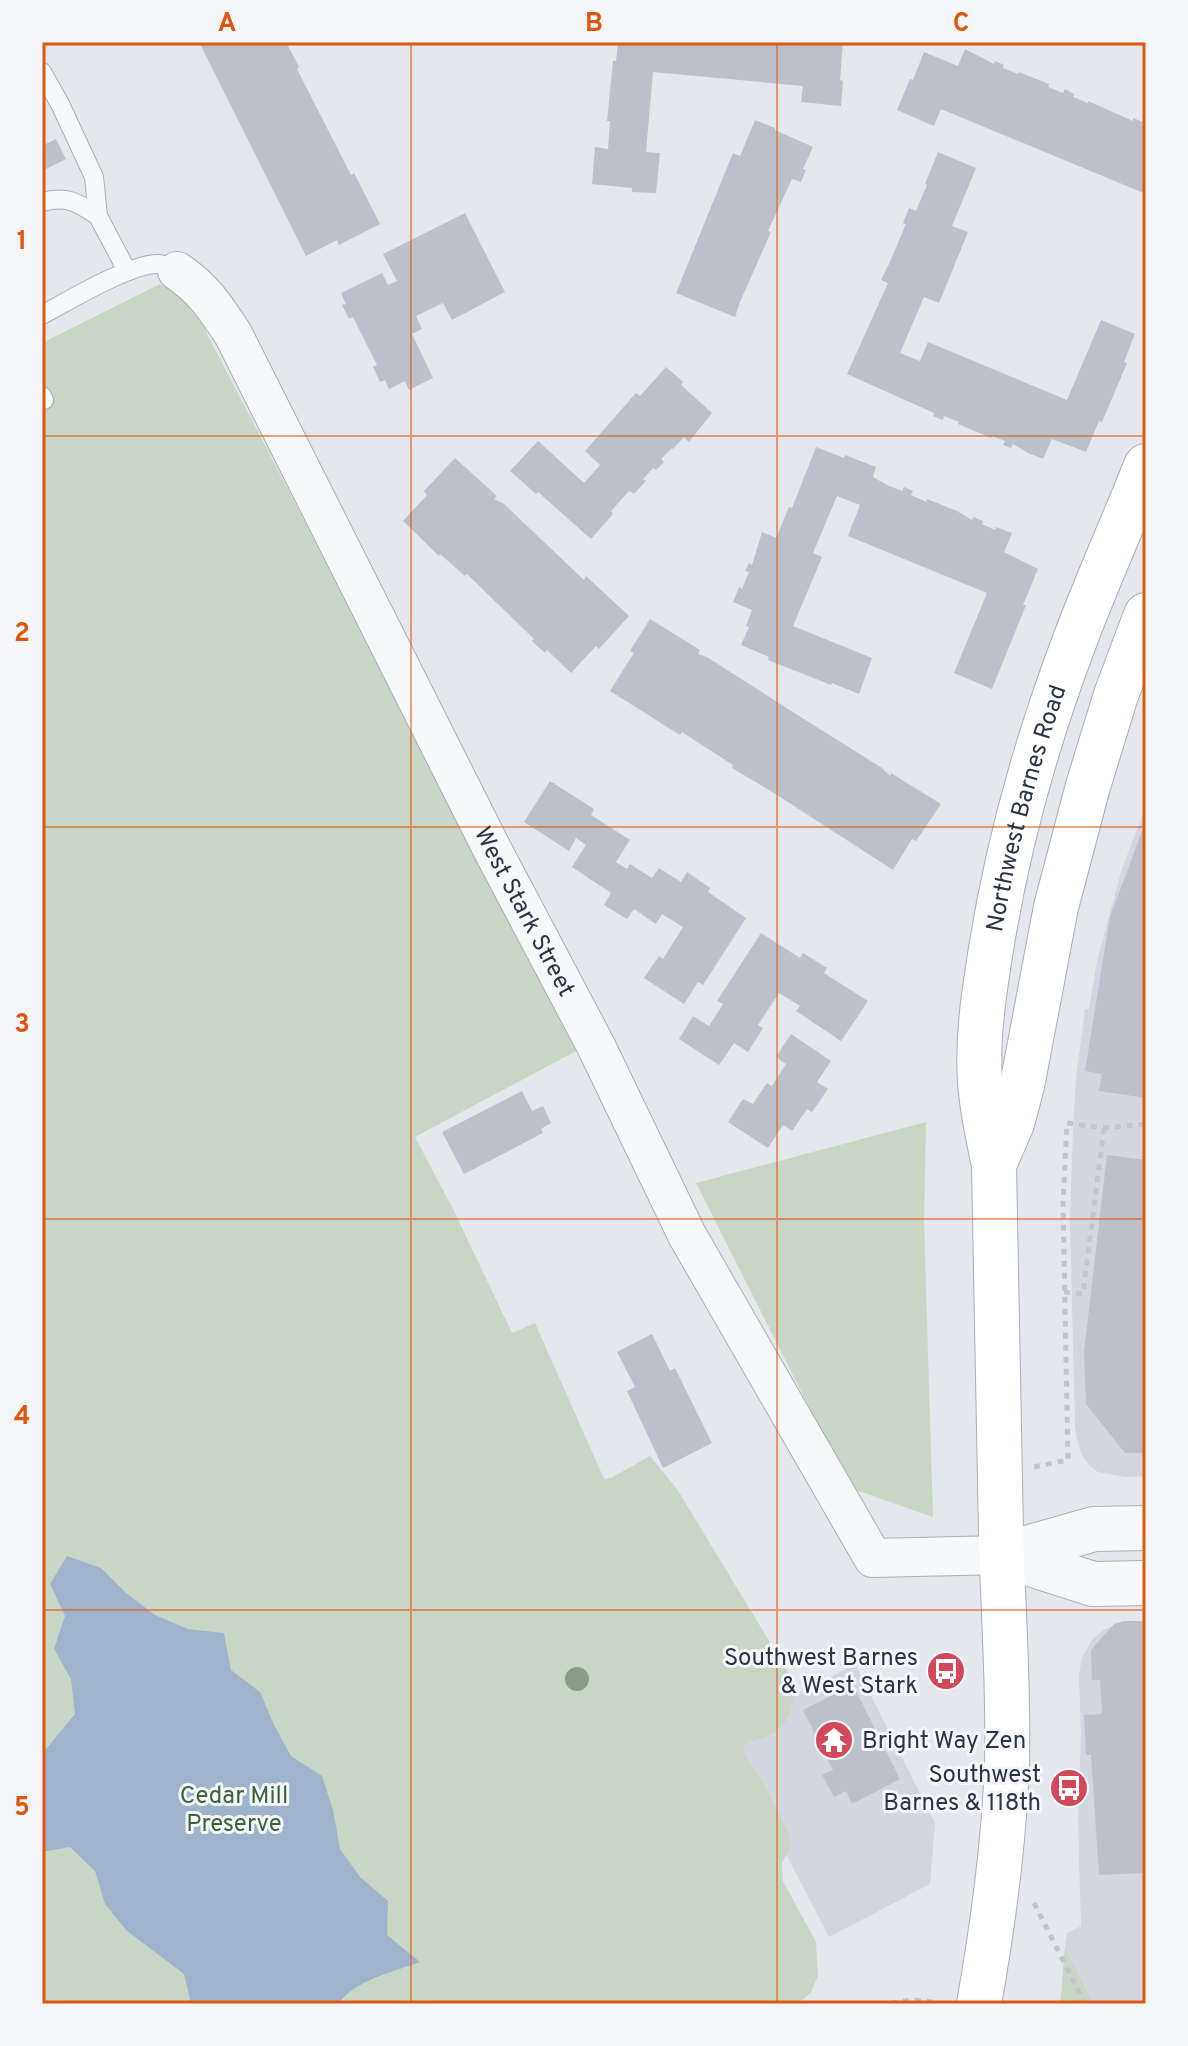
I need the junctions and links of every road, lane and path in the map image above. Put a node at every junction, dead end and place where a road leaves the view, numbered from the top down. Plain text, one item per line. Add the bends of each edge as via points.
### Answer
1 (42, 72) edge
2 (42, 202) edge
3 (98, 216) junction
4 (127, 271) junction
5 (177, 271) joint
6 (42, 315) edge
7 (1146, 466) edge
8 (1146, 615) edge
9 (1146, 1124) edge
10 (1104, 1128) junction
11 (994, 1165) junction
12 (1064, 1292) junction
13 (1068, 1460) dead end
14 (1146, 1528) edge
15 (1002, 1555) junction
16 (1146, 1583) edge
17 (1029, 1893) dead end
18 (891, 2004) edge
19 (941, 2004) edge
20 (979, 2004) edge
21 (1085, 2004) edge

1 - 3 lane via 94,177
2 - 3 lane via 75,201
3 - 4 lane
4 - 5 lane via 162,264
4 - 6 lane
5 - 15 street, West Stark Street via 196,284 233,334 687,1235 873,1558
7 - 11 main road, Northwest Barnes Road via 1043,730 1001,887 980,1033 983,1116
8 - 11 main road, Northwest Barnes Road via 1088,786 1056,907 1022,1086
9 - 10 path
10 - 12 path via 1083,1294
10 - 12 path via 1067,1123
11 - 15 main road, Northwest Barnes Road
12 - 13 path
14 - 15 street via 1094,1529
15 - 16 street via 1093,1584
15 - 20 main road, Northwest Barnes Road via 1007,1764 993,1924
17 - 21 path
18 - 19 path

